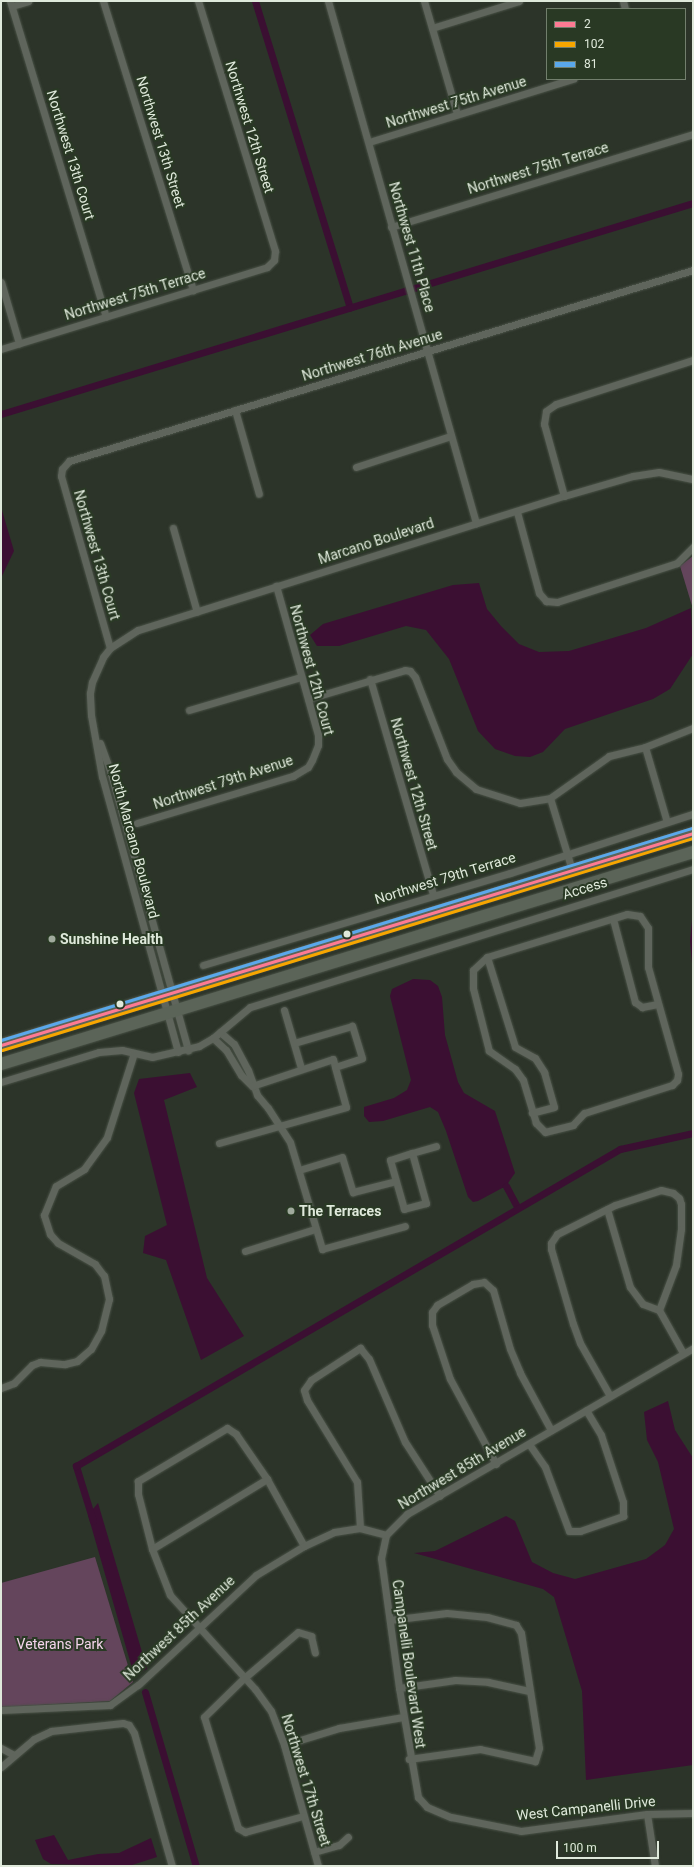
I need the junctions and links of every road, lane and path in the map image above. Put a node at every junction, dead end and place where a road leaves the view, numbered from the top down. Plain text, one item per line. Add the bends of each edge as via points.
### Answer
1 (28, 1) edge
2 (103, 1) edge
3 (198, 1) edge
4 (328, 1) edge
5 (424, 1) edge
6 (519, 1) edge
7 (11, 4) edge
8 (432, 28) junction
9 (570, 80) edge
10 (457, 114) junction
11 (693, 134) edge
12 (370, 142) junction
13 (391, 227) junction
14 (274, 260) joint
15 (693, 270) edge
16 (1, 282) edge
17 (193, 290) junction
18 (106, 317) junction
19 (20, 343) junction
20 (1, 349) edge
21 (428, 351) junction
22 (693, 360) edge
23 (235, 410) junction
24 (451, 436) junction
25 (356, 467) dead end
26 (62, 469) joint
27 (693, 479) edge
28 (259, 494) dead end
29 (564, 496) junction
30 (517, 512) junction
31 (476, 522) junction
32 (173, 528) dead end
33 (693, 547) edge
34 (276, 586) junction
35 (197, 612) junction
36 (110, 648) junction
37 (301, 677) junction
38 (370, 679) junction
39 (92, 682) joint
40 (308, 699) junction
41 (189, 710) dead end
42 (693, 728) edge
43 (645, 747) junction
44 (312, 760) joint
45 (550, 798) junction
46 (693, 814) edge
47 (668, 822) junction
48 (137, 823) dead end
49 (693, 833) edge
50 (690, 852) edge
51 (566, 854) junction
52 (590, 865) junction
53 (693, 869) edge
54 (572, 870) junction
55 (586, 884) junction
56 (433, 895) junction
57 (613, 919) junction
58 (487, 957) junction
59 (203, 965) dead end
60 (167, 994) junction
61 (658, 1004) junction
62 (284, 1010) dead end
63 (172, 1012) junction
64 (220, 1032) junction
65 (213, 1038) junction
66 (5, 1044) edge
67 (294, 1044) junction
68 (188, 1050) junction
69 (178, 1052) junction
70 (134, 1053) junction
71 (1, 1054) edge
72 (1, 1064) edge
73 (335, 1067) junction
74 (301, 1068) junction
75 (1, 1082) edge
76 (252, 1086) junction
77 (532, 1113) junction
78 (279, 1127) junction
79 (220, 1143) dead end
80 (436, 1146) dead end
81 (412, 1153) junction
82 (299, 1170) junction
83 (396, 1181) junction
84 (607, 1209) junction
85 (405, 1226) dead end
86 (315, 1229) junction
87 (245, 1250) dead end
88 (659, 1310) junction
89 (693, 1348) edge
90 (683, 1353) junction
91 (1, 1388) edge
92 (610, 1396) junction
93 (586, 1410) junction
94 (551, 1430) junction
95 (528, 1444) junction
96 (496, 1464) junction
97 (267, 1479) junction
98 (440, 1496) junction
99 (360, 1528) junction
100 (386, 1535) junction
101 (304, 1546) junction
102 (152, 1549) junction
103 (390, 1620) junction
104 (197, 1627) junction
105 (315, 1653) dead end
106 (242, 1679) junction
107 (399, 1688) junction
108 (529, 1690) junction
109 (1, 1710) edge
110 (403, 1717) junction
111 (284, 1745) junction
112 (1, 1748) edge
113 (14, 1755) junction
114 (409, 1759) junction
115 (2, 1764) edge
116 (418, 1797) joint
117 (693, 1813) edge
118 (647, 1814) junction
119 (303, 1816) junction
120 (348, 1837) dead end
121 (314, 1852) junction
122 (172, 1866) edge
123 (318, 1866) edge
124 (655, 1866) edge

1 - 7 street
2 - 17 street, Northwest 13th Street
3 - 14 street, Northwest 12th Street via 275,251
4 - 12 street, Northwest 11th Place
5 - 8 street
6 - 8 street
7 - 18 street, Northwest 13th Court
8 - 10 street
9 - 10 street, Northwest 75th Avenue
10 - 12 street, Northwest 75th Avenue
11 - 13 street, Northwest 75th Terrace
12 - 13 street, Northwest 11th Place
13 - 21 street, Northwest 11th Place
14 - 17 street, Northwest 75th Terrace via 268,267
15 - 21 street, Northwest 76th Avenue
16 - 19 street
17 - 18 street, Northwest 75th Terrace
18 - 19 street, Northwest 75th Terrace
19 - 20 street, Northwest 75th Terrace
21 - 23 street, Northwest 76th Avenue
21 - 24 street, Northwest 11th Place
22 - 29 street via 556,404 546,411 544,424
23 - 26 street, Northwest 76th Avenue via 69,461
23 - 28 street
24 - 25 street
24 - 31 street, Northwest 11th Place
26 - 36 street, Northwest 13th Court via 63,483
27 - 29 street, Marcano Boulevard via 659,472 633,476
29 - 30 street, Marcano Boulevard
30 - 31 street, Marcano Boulevard
30 - 33 street via 539,593 546,601 557,602 677,563
31 - 34 street, Marcano Boulevard
32 - 35 street
34 - 35 street, Marcano Boulevard
34 - 37 street, Northwest 12th Court
35 - 36 street, Marcano Boulevard via 138,630
36 - 39 street, Marcano Boulevard
37 - 40 street, Northwest 12th Court
37 - 41 street
38 - 40 street
38 - 45 street via 410,671 415,677 447,759 456,772 476,789 520,803
38 - 56 street, Northwest 12th Street
39 - 60 street, North Marcano Boulevard via 89,704 102,777
40 - 44 street, Northwest 12th Court via 318,735 318,745
42 - 43 street
43 - 45 street via 608,756
43 - 47 street
44 - 48 street, Northwest 79th Avenue via 308,766 293,776
45 - 51 street
46 - 47 street, Northwest 79th Terrace
47 - 51 street, Northwest 79th Terrace
49 - 52 main road
50 - 55 main road
51 - 54 street
51 - 56 street, Northwest 79th Terrace
52 - 54 main road
52 - 55 main road
53 - 64 street, Access via 250,1006
54 - 60 main road
55 - 63 main road
56 - 59 street, Northwest 79th Terrace
57 - 58 street
57 - 61 street via 635,1002 642,1007
57 - 61 street via 634,914 640,916 648,928 648,967
58 - 77 street via 473,970 472,979 489,1051 515,1069 523,1080
58 - 77 street via 515,1047 535,1058 544,1072 554,1107
60 - 63 street, North Marcano Boulevard
60 - 66 main road
61 - 77 street via 678,1074 672,1085 584,1113 573,1125 549,1132 542,1130
62 - 67 street
63 - 68 street, North Marcano Boulevard
63 - 69 street, North Marcano Boulevard
63 - 72 main road
64 - 65 street, Access
64 - 76 street via 234,1044 248,1070
65 - 68 street, Access
65 - 76 street via 226,1050 241,1075
66 - 71 main road
67 - 73 street via 352,1026 362,1058
67 - 74 street
68 - 69 street, Access
69 - 70 street, Access via 152,1057
70 - 75 street, Access via 122,1050 99,1052
70 - 91 street via 107,1137 84,1169 56,1186 44,1215 50,1234 58,1243 100,1269 108,1291 107,1312 96,1341 85,1356 65,1364 40,1362 32,1365 14,1383
73 - 74 street via 333,1059
73 - 78 street via 346,1107
74 - 76 street
76 - 78 street
78 - 79 street
78 - 82 street via 290,1142
80 - 81 street
81 - 83 street via 390,1160
81 - 83 street via 426,1203 404,1209
82 - 83 street via 342,1157 353,1192
82 - 86 street
84 - 88 street via 630,1287 643,1304
84 - 88 street via 661,1190 673,1193 681,1204 682,1229 676,1265
84 - 92 street via 557,1234 551,1243 551,1249 580,1343
85 - 86 street via 322,1249
86 - 87 street
88 - 90 street
89 - 90 street, Northwest 85th Avenue
90 - 92 street, Northwest 85th Avenue
92 - 93 street, Northwest 85th Avenue
93 - 94 street, Northwest 85th Avenue
93 - 95 street via 601,1435 623,1502 623,1516 580,1531 569,1531 545,1467
94 - 95 street, Northwest 85th Avenue
94 - 96 street via 510,1349 494,1290 484,1282 473,1284 438,1304 432,1312 432,1325 450,1379
95 - 96 street, Northwest 85th Avenue
96 - 98 street, Northwest 85th Avenue
97 - 101 street
97 - 102 street
97 - 102 street, Northwest 17th Street via 236,1434 227,1428 138,1481 138,1494
98 - 99 street via 405,1442 369,1359 360,1348 311,1380 304,1390 307,1400 357,1482
98 - 100 street, Northwest 85th Avenue via 407,1514
99 - 100 street, Northwest 85th Avenue
99 - 101 street, Northwest 85th Avenue via 334,1532
100 - 103 street, Campanelli Boulevard West via 381,1558
101 - 104 street, Northwest 85th Avenue via 256,1575
102 - 104 street, Northwest 17th Street via 170,1595
103 - 107 street, Campanelli Boulevard West
103 - 108 street via 447,1613 487,1617 516,1625 521,1633
104 - 106 street, Northwest 17th Street
104 - 109 street, Northwest 85th Avenue via 138,1685 110,1705
105 - 106 street via 311,1636 298,1632
106 - 111 street, Northwest 17th Street via 255,1690 271,1711
106 - 119 street via 204,1716 238,1828 245,1832
107 - 108 street via 455,1680 488,1682
107 - 110 street, Campanelli Boulevard West
108 - 114 street via 539,1748 535,1761 480,1749
110 - 111 street via 339,1728
110 - 114 street, Campanelli Boulevard West
111 - 119 street, Northwest 17th Street
112 - 113 street
113 - 115 street
113 - 122 street via 34,1739 51,1731 123,1723 129,1725 134,1732
114 - 116 street, Campanelli Boulevard West
116 - 118 street, West Campanelli Drive via 426,1806 451,1818 521,1831
117 - 118 street, West Campanelli Drive
118 - 124 street
119 - 121 street, Northwest 17th Street
120 - 121 street via 339,1845
121 - 123 street, Northwest 17th Street

